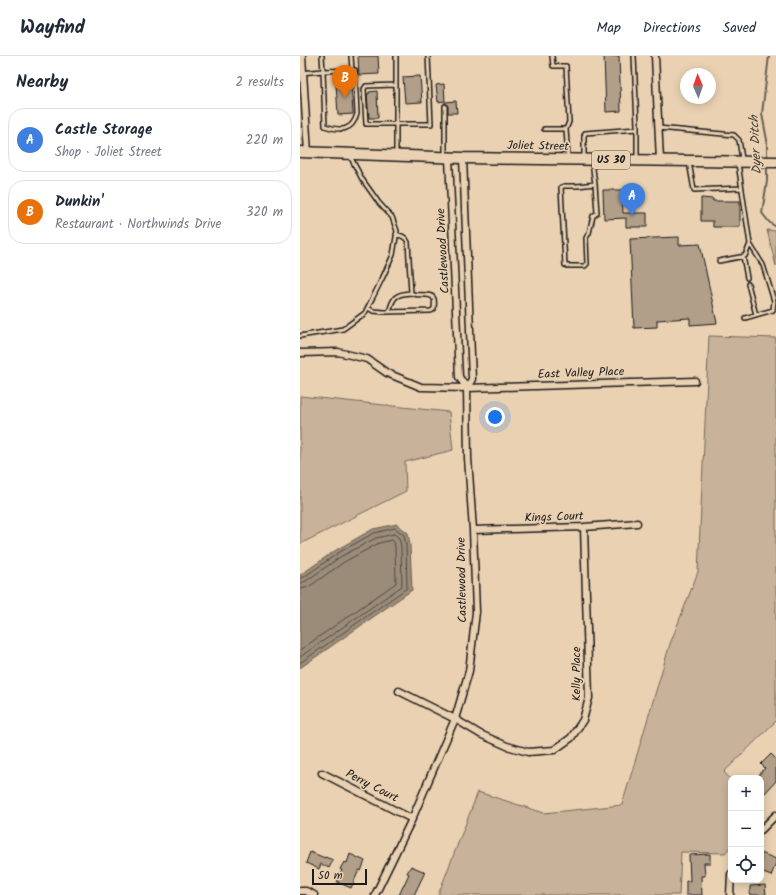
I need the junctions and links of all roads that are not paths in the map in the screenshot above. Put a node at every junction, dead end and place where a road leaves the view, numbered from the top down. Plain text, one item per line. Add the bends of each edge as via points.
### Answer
1 (302, 56) edge
2 (322, 56) edge
3 (351, 56) edge
4 (396, 56) edge
5 (428, 56) edge
6 (552, 56) edge
7 (634, 56) edge
8 (655, 56) edge
9 (354, 70) junction
10 (323, 71) junction
11 (302, 73) edge
12 (396, 85) junction
13 (445, 106) dead end
14 (396, 124) junction
15 (658, 128) junction
16 (544, 129) dead end
17 (566, 129) junction
18 (637, 129) junction
19 (304, 153) edge
20 (350, 154) junction
21 (396, 156) junction
22 (447, 158) junction
23 (463, 158) junction
24 (568, 160) junction
25 (588, 160) junction
26 (637, 160) junction
27 (660, 160) junction
28 (688, 161) junction
29 (740, 161) junction
30 (774, 162) edge
31 (595, 184) junction
32 (742, 188) junction
33 (396, 234) junction
34 (750, 244) junction
35 (743, 256) junction
36 (719, 261) dead end
37 (747, 278) dead end
38 (748, 284) dead end
39 (411, 293) junction
40 (368, 308) junction
41 (389, 312) junction
42 (756, 315) junction
43 (745, 318) dead end
44 (300, 336) edge
45 (300, 353) edge
46 (695, 381) dead end
47 (467, 388) junction
48 (637, 523) dead end
49 (584, 527) junction
50 (473, 530) junction
51 (399, 691) dead end
52 (455, 720) junction
53 (322, 773) dead end
54 (776, 816) edge
55 (412, 819) junction
56 (764, 827) edge
57 (731, 883) edge
58 (300, 890) edge
59 (314, 895) edge
60 (375, 895) edge
61 (730, 895) edge

1 - 11 street
2 - 10 lane
3 - 9 lane
4 - 12 lane
5 - 14 lane via 431,124
6 - 17 lane via 553,66 566,66 569,122
7 - 18 lane
8 - 15 street
9 - 10 lane
9 - 10 lane via 357,114 356,119 346,129 325,126
10 - 11 lane
11 - 19 street
12 - 14 lane
12 - 14 lane via 366,86 364,89 366,124
13 - 22 lane
14 - 21 lane
15 - 27 street
15 - 29 lane via 734,135 739,140
16 - 17 lane
17 - 24 lane
18 - 25 lane via 585,133
18 - 26 lane
19 - 20 main road, Joliet Street / US 30
20 - 21 main road, Joliet Street / US 30
20 - 33 lane via 362,179 392,217
21 - 22 main road, Joliet Street / US 30
22 - 23 main road, Joliet Street / US 30
22 - 47 street, Castlewood Drive via 459,377
23 - 24 main road, Joliet Street / US 30
23 - 47 street, Castlewood Drive via 472,379
24 - 25 main road, Joliet Street / US 30
25 - 26 main road, Joliet Street / US 30
25 - 31 lane
26 - 27 main road, Joliet Street / US 30
27 - 28 main road, Joliet Street / US 30
28 - 29 main road, Joliet Street / US 30
28 - 32 lane via 694,190
29 - 30 main road, Joliet Street / US 30
29 - 32 lane
31 - 31 lane via 561,187 567,266 587,264 586,238 597,213
32 - 34 lane
33 - 39 lane via 406,238 408,242
33 - 40 lane via 393,255
34 - 35 lane
34 - 42 lane via 763,265 774,301 773,310
35 - 36 lane
35 - 37 lane
38 - 42 lane
39 - 41 lane via 394,297
39 - 41 lane via 434,297 434,309 431,312
40 - 41 lane via 373,311
40 - 44 lane via 343,329
42 - 43 lane
45 - 47 street, East Valley Place via 338,352 367,359 388,373 421,387
46 - 47 street, East Valley Place
47 - 50 street, Castlewood Drive
48 - 49 street, Kings Court
49 - 50 street, Kings Court
49 - 52 street, Kelly Place via 588,698 583,720 571,738 554,750 528,752 507,746
50 - 52 street, Castlewood Drive via 476,612 469,671
51 - 52 street, Kelly Place
52 - 55 street, Castlewood Drive
53 - 55 street, Perry Court
54 - 56 street
55 - 60 street, Castlewood Drive
57 - 61 street
58 - 59 street

